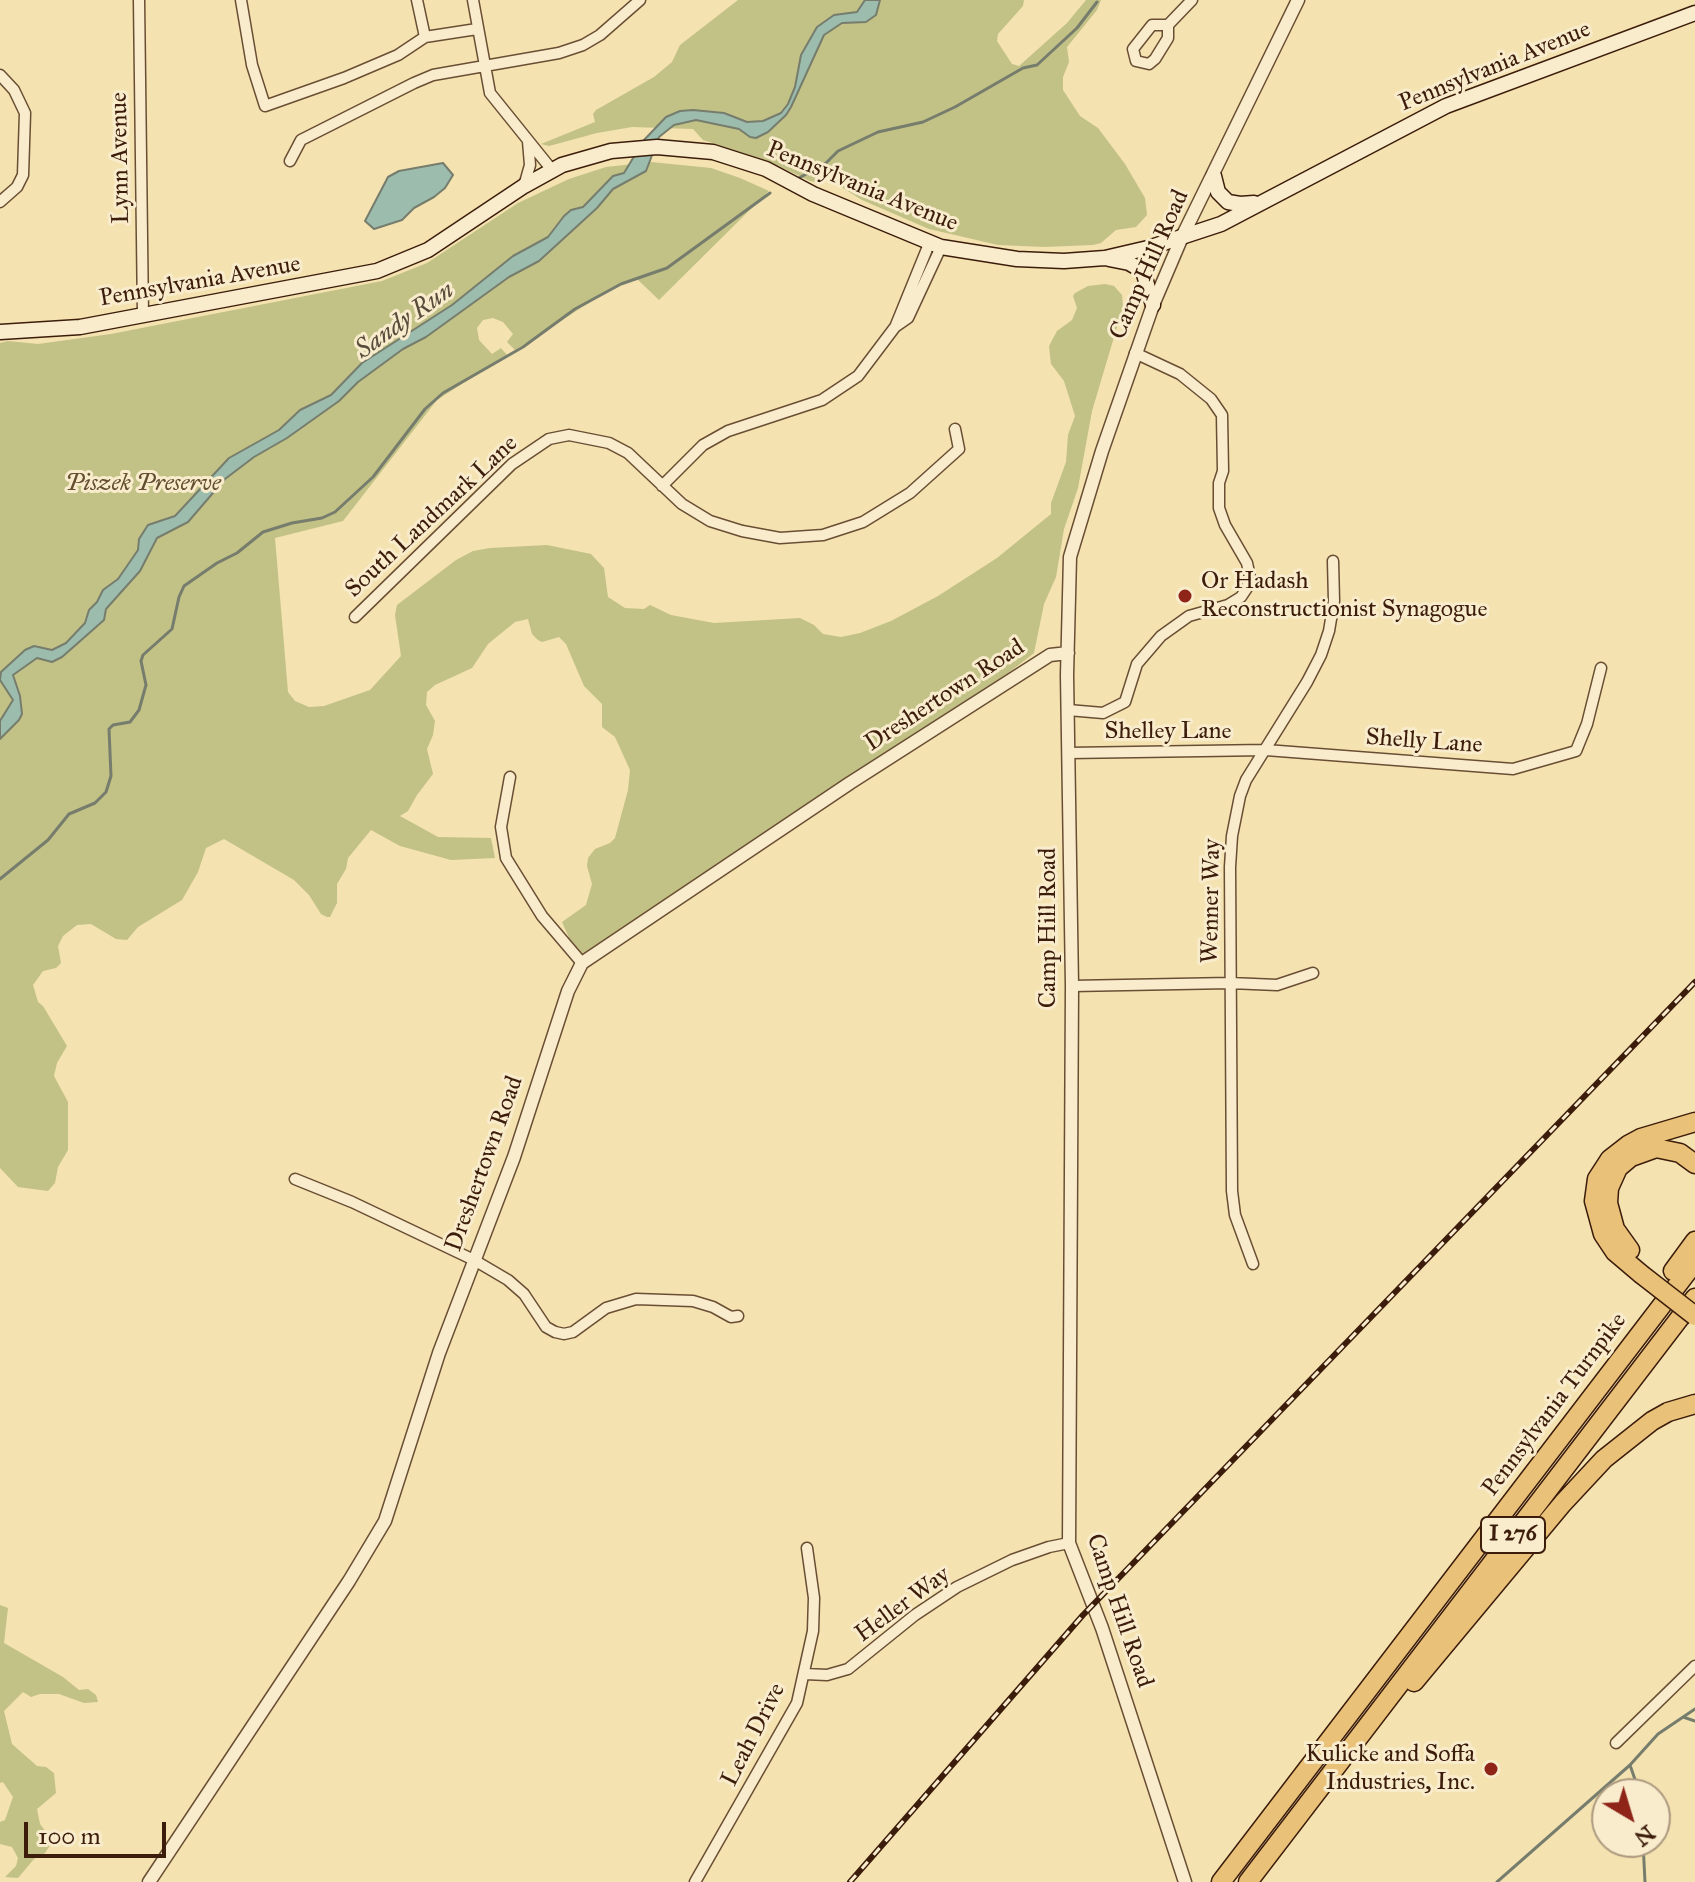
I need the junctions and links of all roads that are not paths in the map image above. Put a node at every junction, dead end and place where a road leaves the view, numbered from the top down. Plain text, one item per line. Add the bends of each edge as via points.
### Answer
1 (139, 0) edge
2 (241, 0) edge
3 (417, 0) edge
4 (473, 0) edge
5 (640, 0) edge
6 (1192, 0) edge
7 (1298, 0) edge
8 (1695, 13) edge
9 (1168, 25) dead end
10 (477, 29) junction
11 (425, 37) junction
12 (484, 66) junction
13 (0, 75) edge
14 (528, 141) junction
15 (290, 161) dead end
16 (552, 170) junction
17 (1214, 176) junction
18 (524, 186) junction
19 (1267, 201) junction
20 (0, 202) edge
21 (1182, 237) junction
22 (935, 246) junction
23 (1105, 258) junction
24 (1153, 305) junction
25 (143, 316) junction
26 (0, 332) edge
27 (1135, 353) junction
28 (955, 429) dead end
29 (662, 486) junction
30 (1333, 561) dead end
31 (355, 617) dead end
32 (1068, 627) junction
33 (1068, 653) junction
34 (1050, 655) junction
35 (1601, 668) dead end
36 (1068, 710) junction
37 (1266, 750) junction
38 (1069, 753) junction
39 (510, 777) dead end
40 (582, 963) junction
41 (1313, 973) dead end
42 (1230, 983) junction
43 (1072, 986) junction
44 (1695, 1122) edge
45 (1695, 1164) edge
46 (295, 1179) dead end
47 (1695, 1241) edge
48 (474, 1260) junction
49 (1695, 1262) edge
50 (1253, 1264) dead end
51 (1644, 1269) junction
52 (1695, 1300) edge
53 (738, 1316) dead end
54 (1695, 1316) edge
55 (1618, 1361) junction
56 (1695, 1404) edge
57 (1069, 1543) junction
58 (807, 1548) dead end
59 (1695, 1666) edge
60 (805, 1674) junction
61 (1616, 1743) dead end
62 (1332, 1773) junction
63 (149, 1882) edge
64 (695, 1882) edge
65 (1185, 1882) edge
66 (1221, 1882) edge
67 (1248, 1882) edge

1 - 25 street, Lynn Avenue
2 - 11 street via 265,106 398,55
3 - 11 street
4 - 10 street
5 - 12 street via 583,45
6 - 9 street
7 - 17 street, Camp Hill Road
8 - 19 main road, Pennsylvania Avenue via 1446,106
10 - 11 street
10 - 12 street
12 - 14 street via 490,93
12 - 15 street via 414,83 301,140
13 - 20 street via 25,113 23,175
14 - 16 street
14 - 18 street via 530,165
16 - 18 main road, Pennsylvania Avenue
16 - 22 main road, Pennsylvania Avenue via 628,149 704,150 766,169
17 - 19 main road via 1218,192 1228,202
17 - 21 street, Camp Hill Road
18 - 25 main road, Pennsylvania Avenue via 428,250 393,266
19 - 21 main road, Pennsylvania Avenue
21 - 23 main road, Pennsylvania Avenue
21 - 24 street, Camp Hill Road
22 - 23 main road, Pennsylvania Avenue via 1017,259
22 - 29 street via 895,327 858,376 822,400 728,431 703,445
23 - 24 main road via 1143,271
24 - 27 street, Camp Hill Road
25 - 26 main road, Pennsylvania Avenue via 58,330
27 - 32 street, Camp Hill Road via 1073,542
27 - 36 street via 1180,374 1222,415 1219,508 1250,577 1241,597 1189,616 1161,636 1137,664 1125,702 1103,713
28 - 29 street, South Landmark Lane via 959,449 910,493 863,522 823,535 780,538 742,531 710,521
29 - 31 street, South Landmark Lane via 628,453 609,443 569,435 549,439 512,464
30 - 37 street, Wenner Way via 1334,601 1321,655
32 - 33 street, Camp Hill Road
32 - 34 street
33 - 34 street, Dreshertown Road
33 - 36 street, Camp Hill Road
34 - 40 street, Dreshertown Road
35 - 37 street, Shelly Lane via 1576,751 1513,769
36 - 38 street, Camp Hill Road
37 - 38 street, Shelley Lane
37 - 42 street, Wenner Way via 1246,780 1232,836
38 - 43 street, Camp Hill Road
39 - 40 street via 501,827 506,858 542,916
40 - 48 street, Dreshertown Road
41 - 42 street via 1277,985
42 - 43 street
42 - 50 street, Wenner Way via 1232,1191
43 - 57 street, Camp Hill Road
44 - 51 highway via 1628,1145 1597,1179 1594,1201 1603,1234 1615,1252
45 - 51 highway via 1680,1153 1656,1148 1631,1157 1615,1173 1608,1196 1612,1221
46 - 48 street
47 - 55 highway via 1630,1332
48 - 53 street via 518,1287 546,1327 564,1334 581,1329 614,1304 636,1299 693,1301
48 - 63 street, Dreshertown Road via 385,1521
49 - 55 highway, Pennsylvania Turnpike / I 276
51 - 52 highway
51 - 54 highway, bridge
52 - 62 highway, Pennsylvania Turnpike / I 276
55 - 66 highway, Pennsylvania Turnpike / I 276
56 - 62 highway via 1652,1421 1604,1459
57 - 60 street, Heller Way via 1012,1560 957,1587 848,1669
57 - 65 street, Camp Hill Road
58 - 60 street, Leah Drive via 814,1615
59 - 61 street
60 - 64 street, Leah Drive via 781,1734
62 - 67 highway, Pennsylvania Turnpike / I 276

